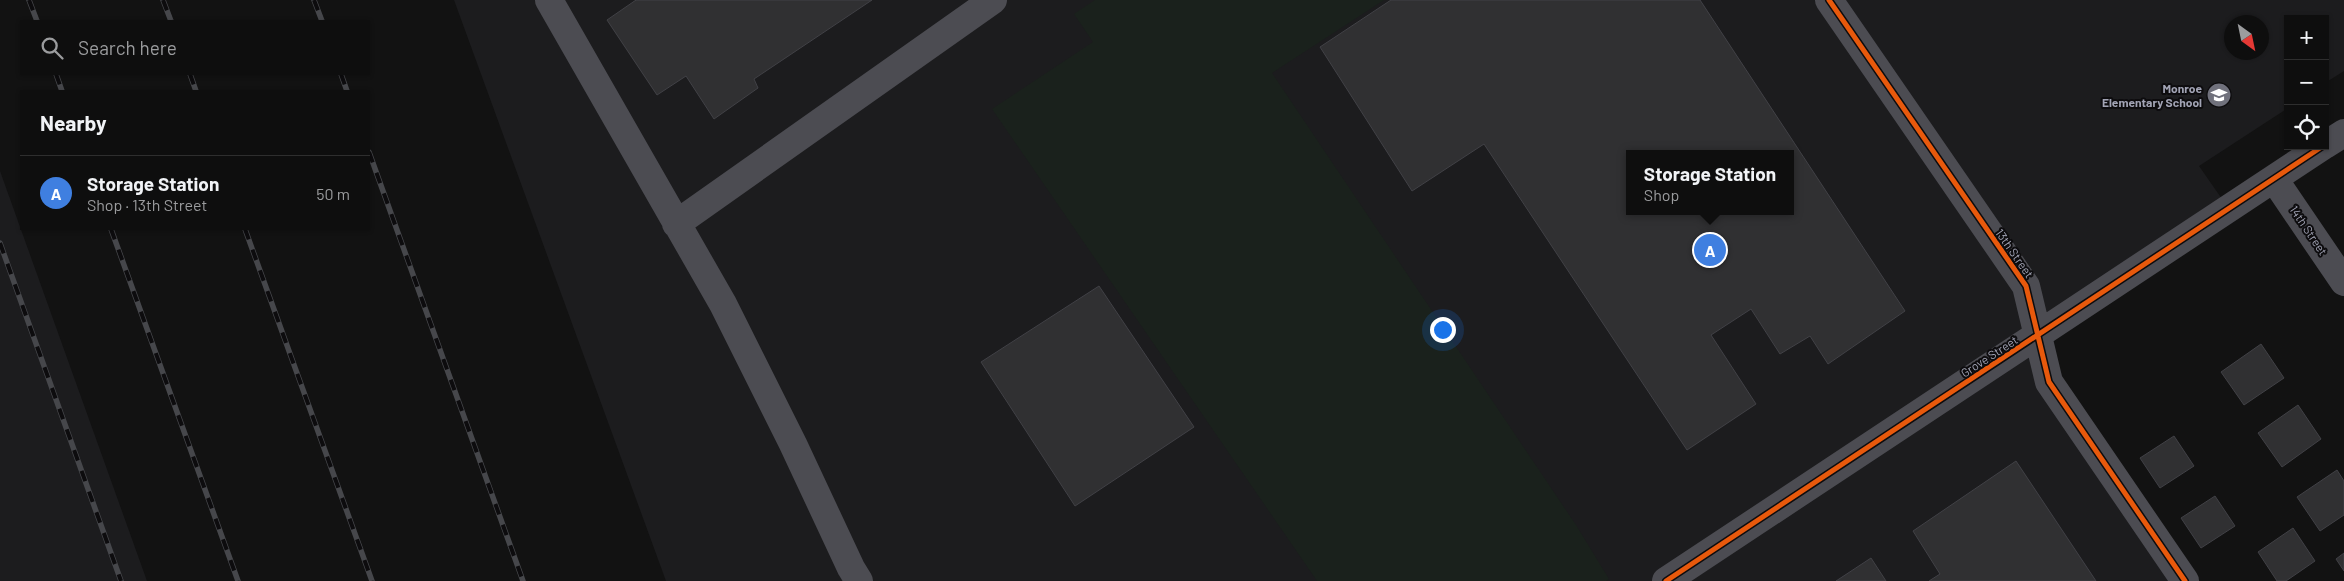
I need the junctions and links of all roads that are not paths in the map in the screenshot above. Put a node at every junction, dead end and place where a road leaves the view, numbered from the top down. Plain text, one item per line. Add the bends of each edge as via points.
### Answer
1 (549, 0) edge
2 (993, 0) edge
3 (1829, 0) edge
4 (2344, 133) edge
5 (2329, 143) edge
6 (2318, 150) edge
7 (2274, 179) junction
8 (676, 224) junction
9 (2344, 282) edge
10 (2039, 335) junction
11 (859, 581) edge
12 (1666, 581) edge
13 (2185, 581) edge

1 - 8 street
2 - 8 street
3 - 10 street, 13th Street via 2026,286
4 - 5 street, Grove Street
6 - 7 street, Grove Street
7 - 9 street, 14th Street
7 - 10 street, Grove Street
8 - 11 street via 724,304
10 - 12 street, Grove Street
10 - 13 street, 13th Street via 2049,382

